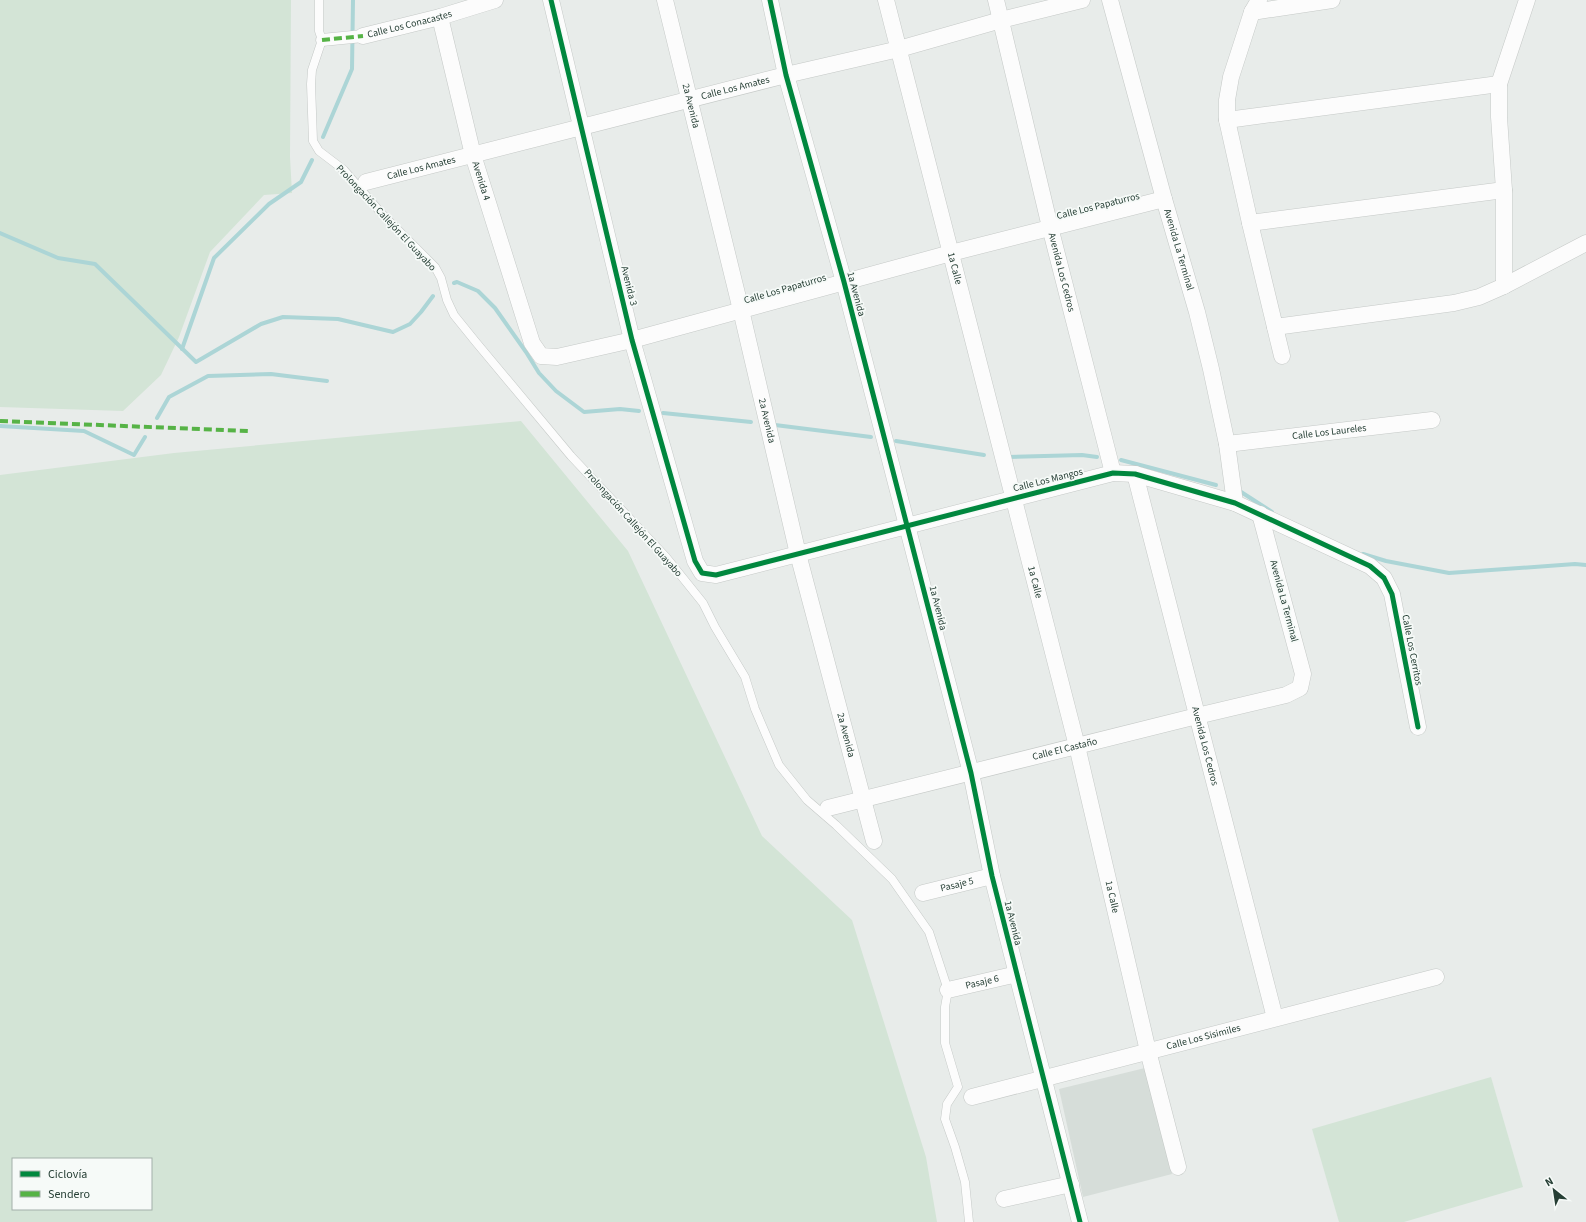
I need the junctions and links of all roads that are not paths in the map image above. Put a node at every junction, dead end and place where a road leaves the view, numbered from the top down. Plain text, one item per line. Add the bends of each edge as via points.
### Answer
1 (319, 0) edge
2 (495, 0) edge
3 (551, 0) edge
4 (665, 0) edge
5 (770, 0) edge
6 (886, 0) edge
7 (996, 0) edge
8 (1082, 0) edge
9 (1110, 0) edge
10 (1332, 0) edge
11 (1527, 0) edge
12 (1255, 6) edge
13 (440, 17) junction
14 (1001, 20) junction
15 (363, 36) joint
16 (322, 40) junction
17 (899, 49) junction
18 (786, 75) junction
19 (1499, 84) junction
20 (689, 101) junction
21 (1227, 120) junction
22 (581, 128) junction
23 (473, 155) junction
24 (366, 182) dead end
25 (1504, 190) junction
26 (1164, 199) junction
27 (1250, 223) junction
28 (1050, 227) junction
29 (1586, 243) edge
30 (951, 253) junction
31 (844, 282) junction
32 (1504, 286) junction
33 (741, 310) junction
34 (1275, 327) junction
35 (632, 340) junction
36 (532, 343) joint
37 (1282, 356) dead end
38 (1432, 420) dead end
39 (1227, 444) junction
40 (1113, 473) junction
41 (1135, 474) junction
42 (1013, 498) junction
43 (1234, 503) junction
44 (1260, 514) junction
45 (907, 526) junction
46 (798, 554) junction
47 (702, 573) joint
48 (1384, 578) joint
49 (1300, 688) joint
50 (1197, 716) junction
51 (1418, 727) dead end
52 (1077, 746) junction
53 (971, 773) junction
54 (862, 799) junction
55 (828, 808) dead end
56 (874, 841) dead end
57 (992, 876) junction
58 (922, 893) dead end
59 (1016, 974) junction
60 (1436, 977) dead end
61 (948, 990) junction
62 (1275, 1018) junction
63 (1148, 1051) junction
64 (1043, 1078) junction
65 (972, 1097) dead end
66 (1178, 1167) dead end
67 (1071, 1184) junction
68 (1004, 1199) dead end
69 (969, 1222) edge
70 (1080, 1222) edge

1 - 16 lane, Prolongación Callejón El Guayabo via 319,31
2 - 13 street, Calle Los Conacastes
3 - 22 street, Avenida 3
4 - 20 street, 2a Avenida
5 - 18 street, 1a Avenida
6 - 17 street, 1a Calle
7 - 14 street, Avenida Los Cedros
8 - 14 street, Calle Los Amates
9 - 26 street, Avenida La Terminal
10 - 12 street
11 - 19 street
12 - 21 street via 1232,77 1227,100
13 - 15 street, Calle Los Conacastes
13 - 23 street, Avenida 4
14 - 17 street, Calle Los Amates
14 - 28 street, Avenida Los Cedros
15 - 16 street, Calle Los Conacastes
16 - 61 lane, Prolongación Callejón El Guayabo via 312,70 311,84 313,141 319,151 344,170 382,214 435,267 454,315 571,456 666,557 703,603 745,677 755,709 780,765 807,800 892,879 929,932
17 - 18 street, Calle Los Amates
17 - 30 street, 1a Calle
18 - 20 street, Calle Los Amates
18 - 31 street, 1a Avenida
19 - 21 street
19 - 25 street
20 - 22 street, Calle Los Amates
20 - 33 street, 2a Avenida
21 - 27 street
22 - 23 street, Calle Los Amates
22 - 35 street, Avenida 3
23 - 24 street, Calle Los Amates
23 - 36 street, Avenida 4
25 - 27 street
25 - 32 street
26 - 28 street, Calle Los Papaturros
26 - 39 street, Avenida La Terminal via 1197,312
27 - 34 street
28 - 30 street, Calle Los Papaturros
28 - 40 street, Avenida Los Cedros
29 - 32 street
30 - 31 street, Calle Los Papaturros
30 - 42 street, 1a Calle
31 - 33 street, Calle Los Papaturros
31 - 45 street, 1a Avenida
32 - 34 street via 1479,297 1454,303
33 - 35 street, Calle Los Papaturros
33 - 46 street, 2a Avenida
34 - 37 street
35 - 36 street, Calle Los Papaturros via 557,357 541,356
35 - 47 street, Avenida 3 via 695,561
38 - 39 street, Calle Los Laureles
39 - 43 street, Avenida La Terminal
40 - 41 street, Calle Los Mangos
40 - 42 street, Calle Los Mangos
41 - 43 street, Calle Los Mangos
41 - 50 street, Avenida Los Cedros
42 - 45 street, Calle Los Mangos
42 - 52 street, 1a Calle
43 - 44 street, Calle Los Mangos
44 - 48 street, Calle Los Mangos via 1370,566
44 - 49 street, Avenida La Terminal via 1303,674
45 - 46 street, Calle Los Mangos
45 - 53 street, 1a Avenida
46 - 47 street, Calle Los Mangos via 716,575
46 - 54 street, 2a Avenida
48 - 51 street, Calle Los Cerritos via 1392,594
49 - 50 street, Calle El Castaño via 1286,695
50 - 52 street, Calle El Castaño
50 - 62 street, Avenida Los Cedros
52 - 53 street, Calle El Castaño
52 - 63 street, 1a Calle
53 - 54 street, Calle El Castaño
53 - 57 street, 1a Avenida
54 - 55 street, Calle El Castaño
54 - 56 street, 2a Avenida
57 - 58 street, Pasaje 5
57 - 59 street, 1a Avenida
59 - 61 street, Pasaje 6
59 - 64 street, 1a Avenida
60 - 62 street, Calle Los Sisimiles
61 - 69 lane, Prolongación Callejón El Guayabo via 945,1007 945,1044 958,1086 947,1104 945,1119 956,1147 965,1182
62 - 63 street, Calle Los Sisimiles
63 - 64 street, Calle Los Sisimiles
63 - 66 street, 1a Calle
64 - 65 street, Calle Los Sisimiles
64 - 67 street, 1a Avenida
67 - 68 street
67 - 70 street, 1a Avenida

